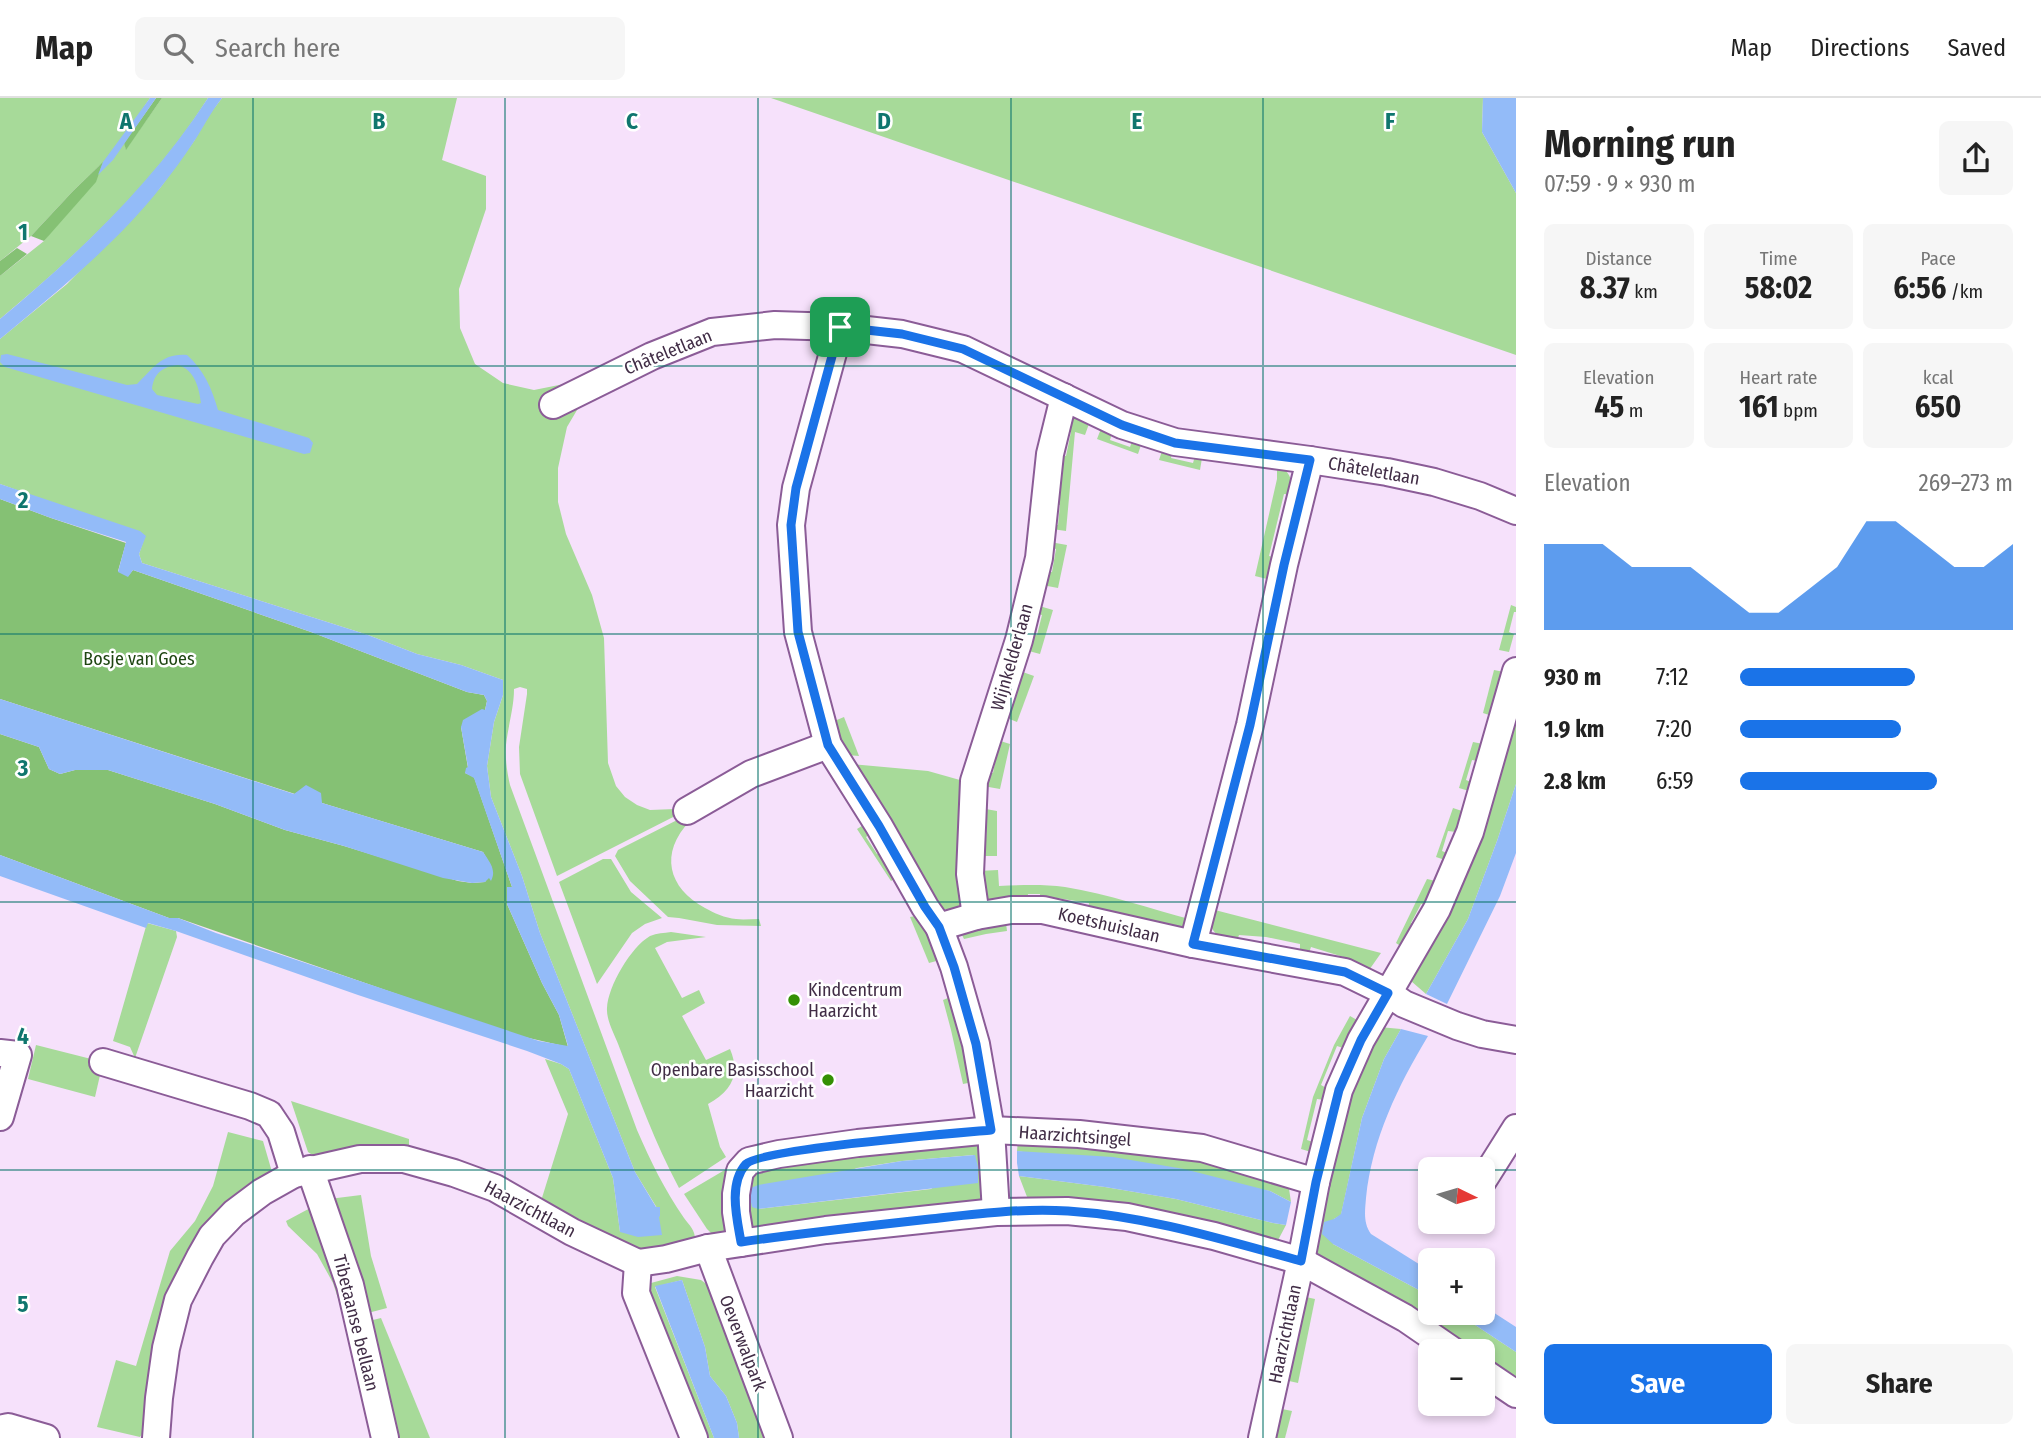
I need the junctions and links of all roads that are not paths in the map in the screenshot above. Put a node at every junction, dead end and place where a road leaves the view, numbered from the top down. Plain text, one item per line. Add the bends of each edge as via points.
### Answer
1 (840, 327) junction
2 (1064, 397) junction
3 (554, 405) dead end
4 (1310, 460) junction
5 (1516, 511) edge
6 (1516, 671) edge
7 (828, 745) junction
8 (687, 811) dead end
9 (976, 916) junction
10 (939, 927) junction
11 (1193, 944) junction
12 (1396, 999) junction
13 (1516, 1040) edge
14 (0, 1053) edge
15 (103, 1062) dead end
16 (0, 1117) edge
17 (1516, 1128) edge
18 (991, 1130) junction
19 (1495, 1161) edge
20 (302, 1171) junction
21 (1316, 1182) junction
22 (996, 1212) junction
23 (741, 1242) junction
24 (708, 1248) junction
25 (1301, 1261) junction
26 (638, 1263) junction
27 (1436, 1339) edge
28 (1495, 1380) edge
29 (1516, 1394) edge
30 (0, 1429) edge
31 (46, 1438) edge
32 (156, 1438) edge
33 (385, 1438) edge
34 (694, 1438) edge
35 (779, 1438) edge
36 (1262, 1438) edge

1 - 2 street, Châteletlaan via 902,334 963,349
1 - 3 street, Châteletlaan via 775,325 712,332
1 - 7 street via 796,488 791,525 798,632
2 - 4 street, Châteletlaan via 1122,425 1175,443
2 - 9 street, Wijnkelderlaan via 1050,454 1039,558 1019,640 974,781 970,874
4 - 5 street, Châteletlaan via 1434,482
4 - 11 street via 1250,725
6 - 12 street, Haarzichtlaan via 1470,832
7 - 8 street via 751,774
7 - 10 street
9 - 10 street, Koetshuislaan
9 - 11 street, Koetshuislaan via 1043,910
10 - 18 street via 976,1044
11 - 12 street, Koetshuislaan via 1345,972
12 - 13 street, Koetshuislaan via 1457,1026
12 - 21 street, Haarzichtlaan via 1361,1040 1339,1090
14 - 16 street via 18,1055
15 - 20 street via 269,1114
17 - 19 street
18 - 21 street, Haarzichtsingel via 1202,1148
18 - 22 street
18 - 23 street, Haarzichtsingel via 858,1143 749,1161 740,1171 736,1194
20 - 26 street, Haarzichtlaan via 360,1159 404,1159 495,1188
20 - 32 street, Haarzichtlaan via 234,1213 200,1257 178,1300 166,1348
20 - 33 street, Tibetaanse bellaan via 350,1285
21 - 25 street, Haarzichtlaan
22 - 23 street
22 - 25 street via 1067,1211 1127,1217
23 - 24 street
24 - 26 street
24 - 35 street, Oeverwalpark
25 - 27 street
25 - 36 street, Haarzichtlaan
26 - 34 street via 636,1293
28 - 29 street
30 - 31 street

